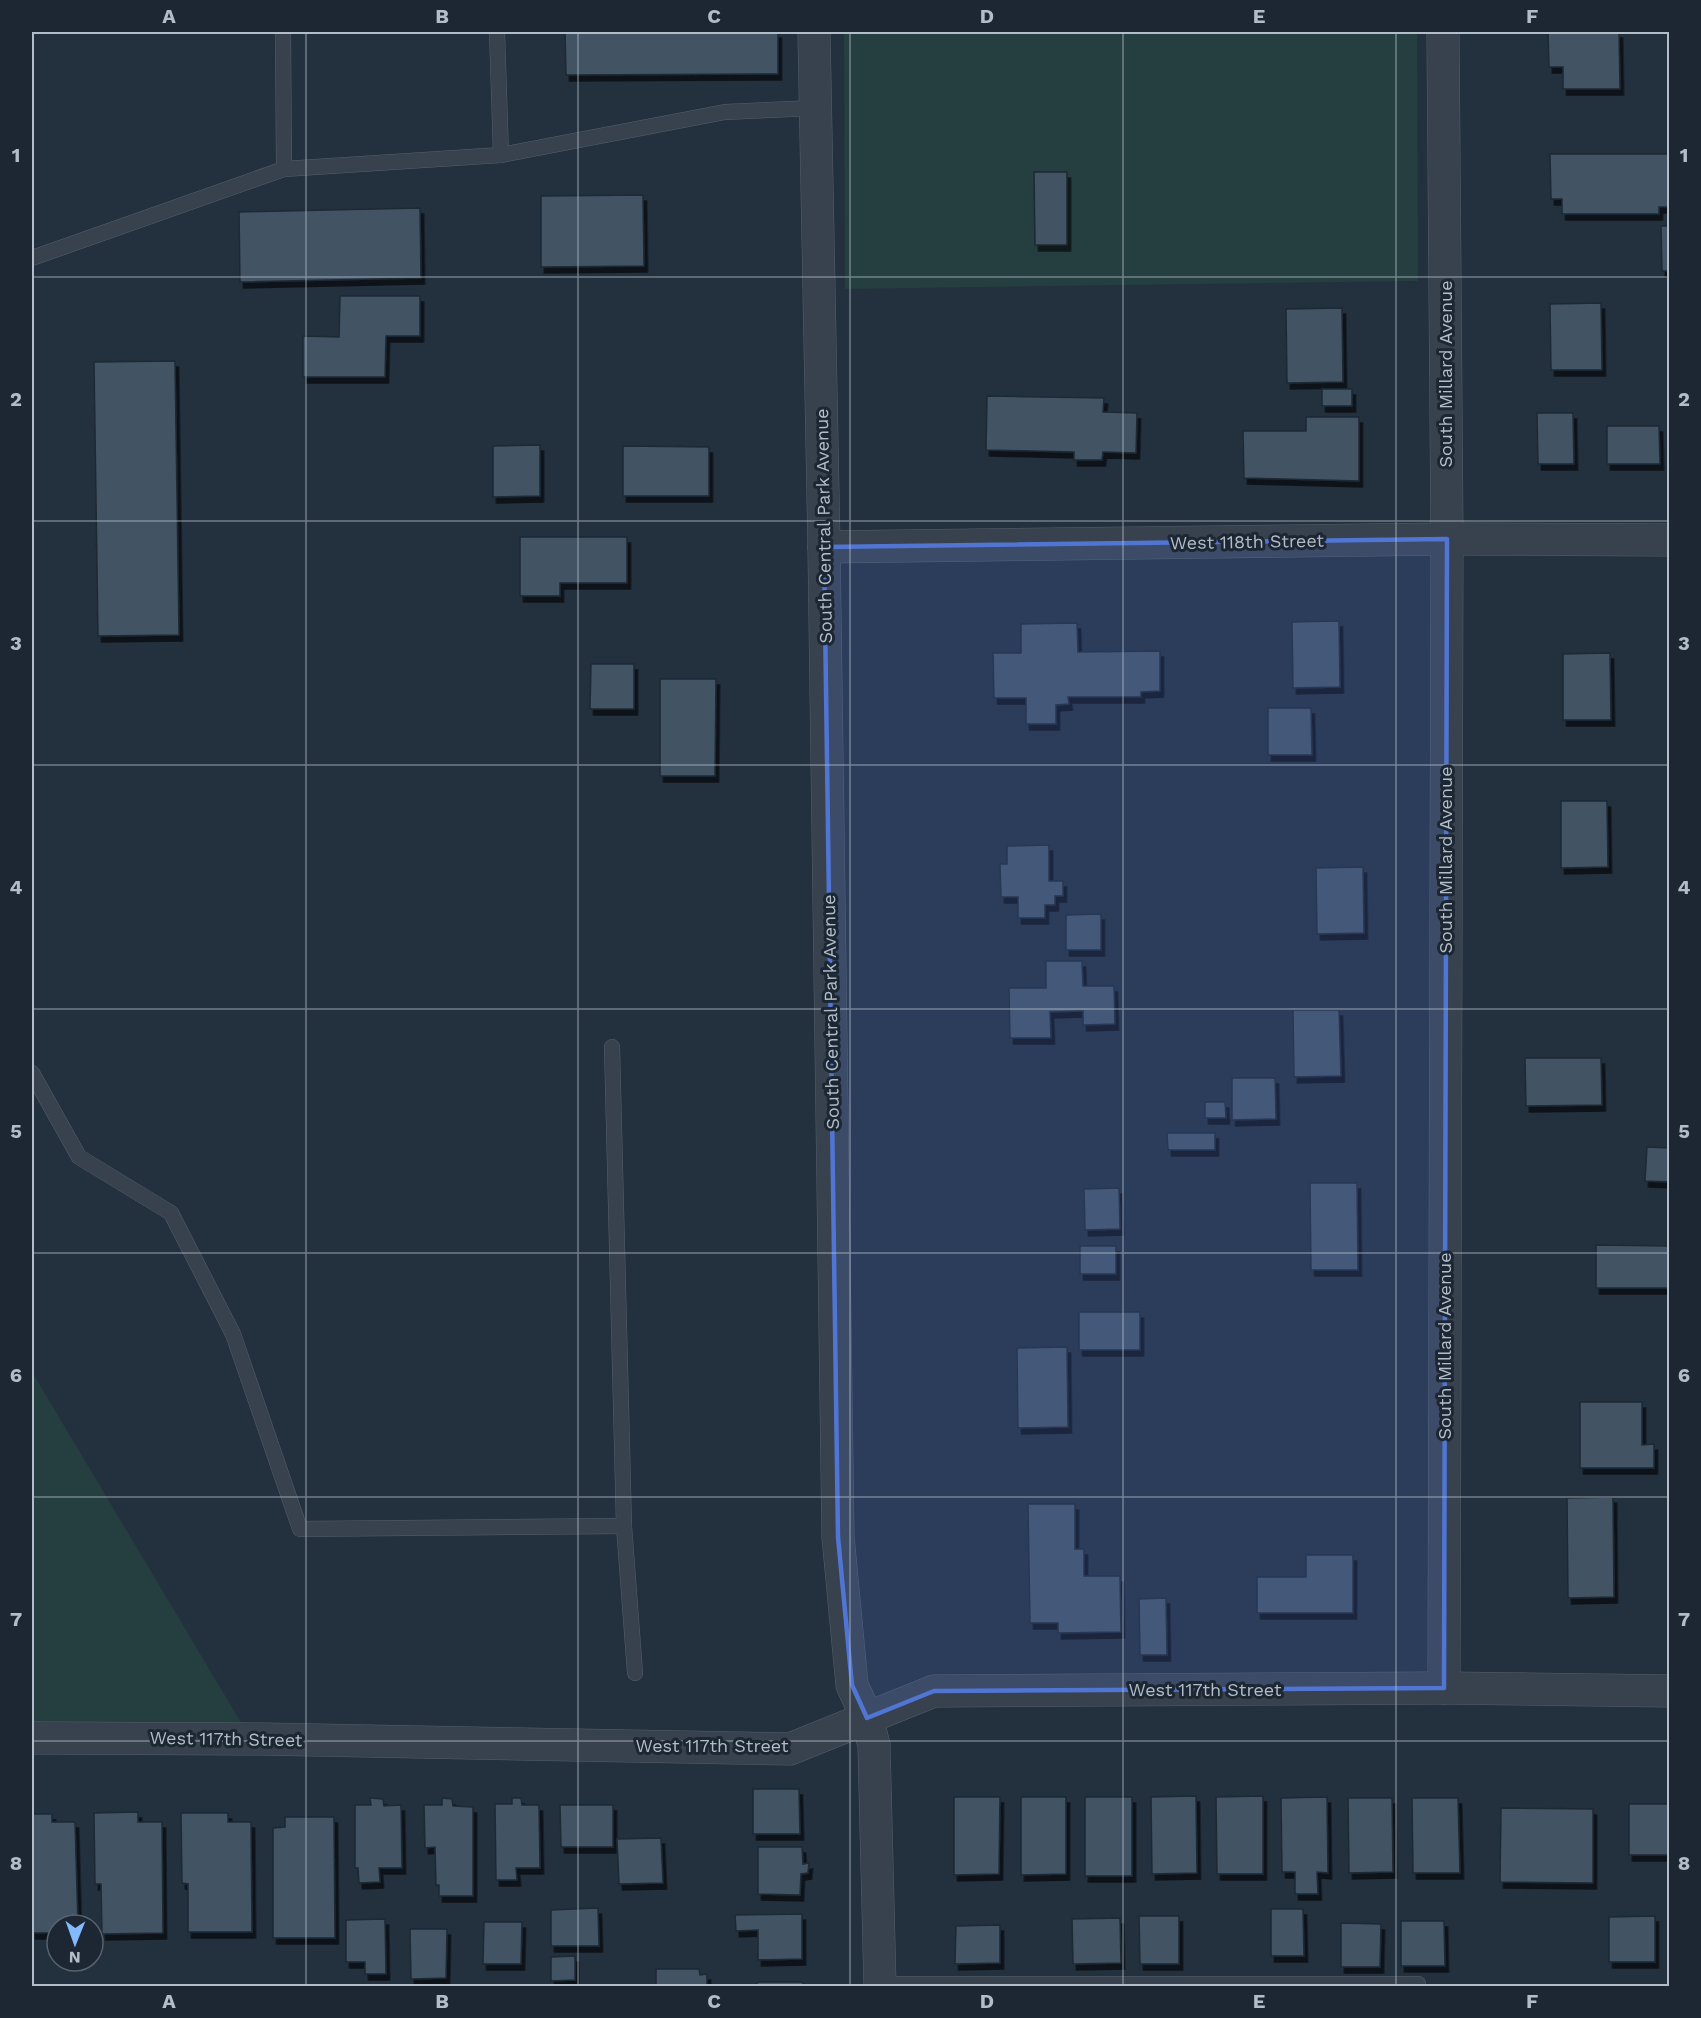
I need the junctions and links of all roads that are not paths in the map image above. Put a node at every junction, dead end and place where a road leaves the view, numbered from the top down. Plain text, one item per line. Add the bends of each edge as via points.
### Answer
1 (282, 32) edge
2 (497, 32) edge
3 (814, 32) edge
4 (1443, 32) edge
5 (815, 108) junction
6 (501, 155) junction
7 (284, 169) junction
8 (32, 258) edge
9 (1447, 539) junction
10 (1670, 540) edge
11 (824, 547) junction
12 (612, 1047) dead end
13 (32, 1073) edge
14 (624, 1526) junction
15 (635, 1673) dead end
16 (1444, 1688) junction
17 (1670, 1691) edge
18 (867, 1718) junction
19 (32, 1738) edge
20 (1418, 1984) dead end
21 (880, 1985) edge

1 - 7 lane
2 - 6 lane
3 - 5 street, South Central Park Avenue
4 - 9 street, South Millard Avenue
5 - 6 lane via 725,112
5 - 11 street, South Central Park Avenue
6 - 7 lane
7 - 8 lane
9 - 10 street, West 118th Street
9 - 11 street, West 118th Street
9 - 16 street, South Millard Avenue
11 - 18 street, South Central Park Avenue via 838,1537 852,1685
12 - 14 lane
13 - 14 lane via 79,1157 171,1213 233,1334 300,1529
14 - 15 lane
16 - 17 street, West 117th Street
16 - 18 street, West 117th Street via 934,1691
18 - 19 street, West 117th Street via 790,1749
18 - 21 street, South Central Park Avenue via 874,1745
20 - 21 lane

